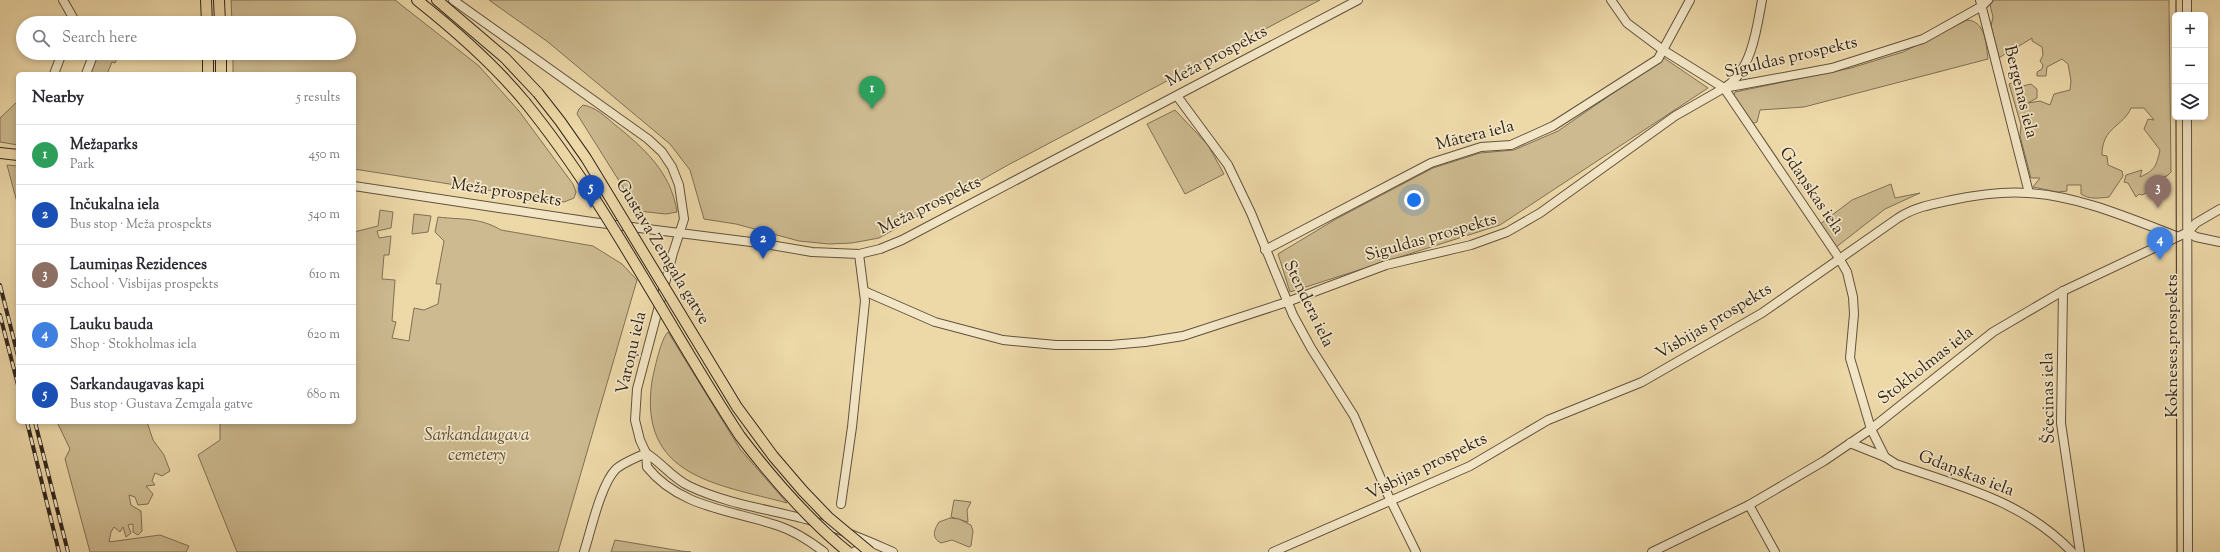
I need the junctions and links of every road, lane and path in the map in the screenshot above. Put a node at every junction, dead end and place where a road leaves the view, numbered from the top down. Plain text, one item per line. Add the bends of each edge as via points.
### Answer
1 (63, 0) edge
2 (206, 0) edge
3 (219, 0) edge
4 (417, 0) edge
5 (437, 0) edge
6 (453, 0) edge
7 (1358, 0) edge
8 (1611, 0) edge
9 (1690, 0) edge
10 (1762, 0) edge
11 (2187, 0) edge
12 (1983, 2) edge
13 (2187, 12) edge
14 (71, 16) edge
15 (207, 16) edge
16 (220, 16) edge
17 (1663, 50) junction
18 (59, 60) edge
19 (91, 60) edge
20 (208, 60) edge
21 (221, 60) edge
22 (55, 72) edge
23 (87, 72) edge
24 (208, 72) edge
25 (221, 72) edge
26 (1724, 88) junction
27 (1177, 96) junction
28 (2187, 120) edge
29 (0, 153) edge
30 (16, 156) edge
31 (356, 186) edge
32 (2029, 193) junction
33 (2220, 209) edge
34 (2188, 232) junction
35 (678, 233) junction
36 (2176, 236) junction
37 (2220, 242) edge
38 (1265, 250) junction
39 (859, 254) junction
40 (1839, 258) junction
41 (864, 291) junction
42 (2063, 291) junction
43 (1287, 302) junction
44 (1871, 429) junction
45 (1850, 443) junction
46 (646, 453) junction
47 (1885, 457) junction
48 (1392, 502) junction
49 (841, 504) dead end
50 (1749, 505) junction
51 (869, 541) junction
52 (584, 552) edge
53 (824, 552) edge
54 (848, 552) edge
55 (854, 552) edge
56 (870, 552) edge
57 (893, 552) edge
58 (1273, 552) edge
59 (1416, 552) edge
60 (1652, 552) edge
61 (1775, 552) edge
62 (2072, 552) edge
63 (2080, 552) edge
64 (2188, 552) edge

1 - 14 street
2 - 15 main road
3 - 16 main road
4 - 54 main road, Gustava Zemgala gatve, bridge via 505,78 556,139 740,436 799,508
5 - 56 main road, Gustava Zemgala gatve, bridge via 505,58 560,121 586,158 737,406 773,456 803,491 828,517
6 - 35 street, Varoņu iela via 598,102 662,152 672,167 680,190 684,219
7 - 27 street, Meža prospekts
8 - 17 street, Gdaņskas iela via 1628,23
9 - 17 street, Mātera iela
10 - 26 street via 1753,47 1734,81
11 - 13 street
12 - 26 street, Siguldas prospekts via 1923,39 1832,68
12 - 32 street, Bergenas iela
17 - 26 street, Gdaņskas iela
17 - 38 street, Mātera iela via 1658,59 1553,126 1511,145 1481,147 1431,163
18 - 22 street
19 - 23 street
20 - 24 main road
21 - 25 main road
26 - 40 street, Gdaņskas iela
26 - 43 street, Siguldas prospekts via 1675,116 1540,213 1507,232 1471,245 1386,265
27 - 38 street, Stendera iela via 1228,165
27 - 39 street, Meža prospekts via 902,240
28 - 34 street, Kokneses prospekts
29 - 30 main road
31 - 35 street, Meža prospekts
32 - 36 street, Visbijas prospekts via 2102,209
32 - 40 street, Visbijas prospekts via 1970,197 1917,208
33 - 34 street, Stokholmas iela via 2196,223
34 - 36 street, Stokholmas iela
34 - 37 street
34 - 64 street, Kokneses prospekts
35 - 39 street, Meža prospekts via 812,252
35 - 46 street, Varoņu iela via 637,388 635,420
36 - 42 street, Stokholmas iela
38 - 43 street, Stendera iela
39 - 41 street
40 - 44 street, Gdaņskas iela via 1847,272 1853,297 1850,358
40 - 48 street, Visbijas prospekts via 1762,313 1642,382 1548,420 1470,466
41 - 43 street, Siguldas prospekts via 936,322 964,331 1003,340 1056,345 1111,345 1178,337
41 - 49 street via 852,427
42 - 44 street, Stokholmas iela via 1993,332
42 - 63 street, Ščecinas iela via 2061,423
43 - 48 street, Stendera iela via 1301,331 1349,406
44 - 45 street, Stokholmas iela
44 - 47 street, Gdaņskas iela
45 - 47 street, Gdaņskas iela
45 - 50 street, Stokholmas iela
46 - 51 street via 676,478 702,492 815,522
46 - 52 street via 621,465 612,474
46 - 53 street via 645,464 662,482 680,495 706,506 780,527
47 - 62 street, Gdaņskas iela via 1896,464 1987,494 2007,504 2038,522
48 - 58 street, Visbijas prospekts
48 - 59 street, Stendera iela
50 - 60 street, Stokholmas iela
50 - 61 street
51 - 55 street
51 - 57 street

